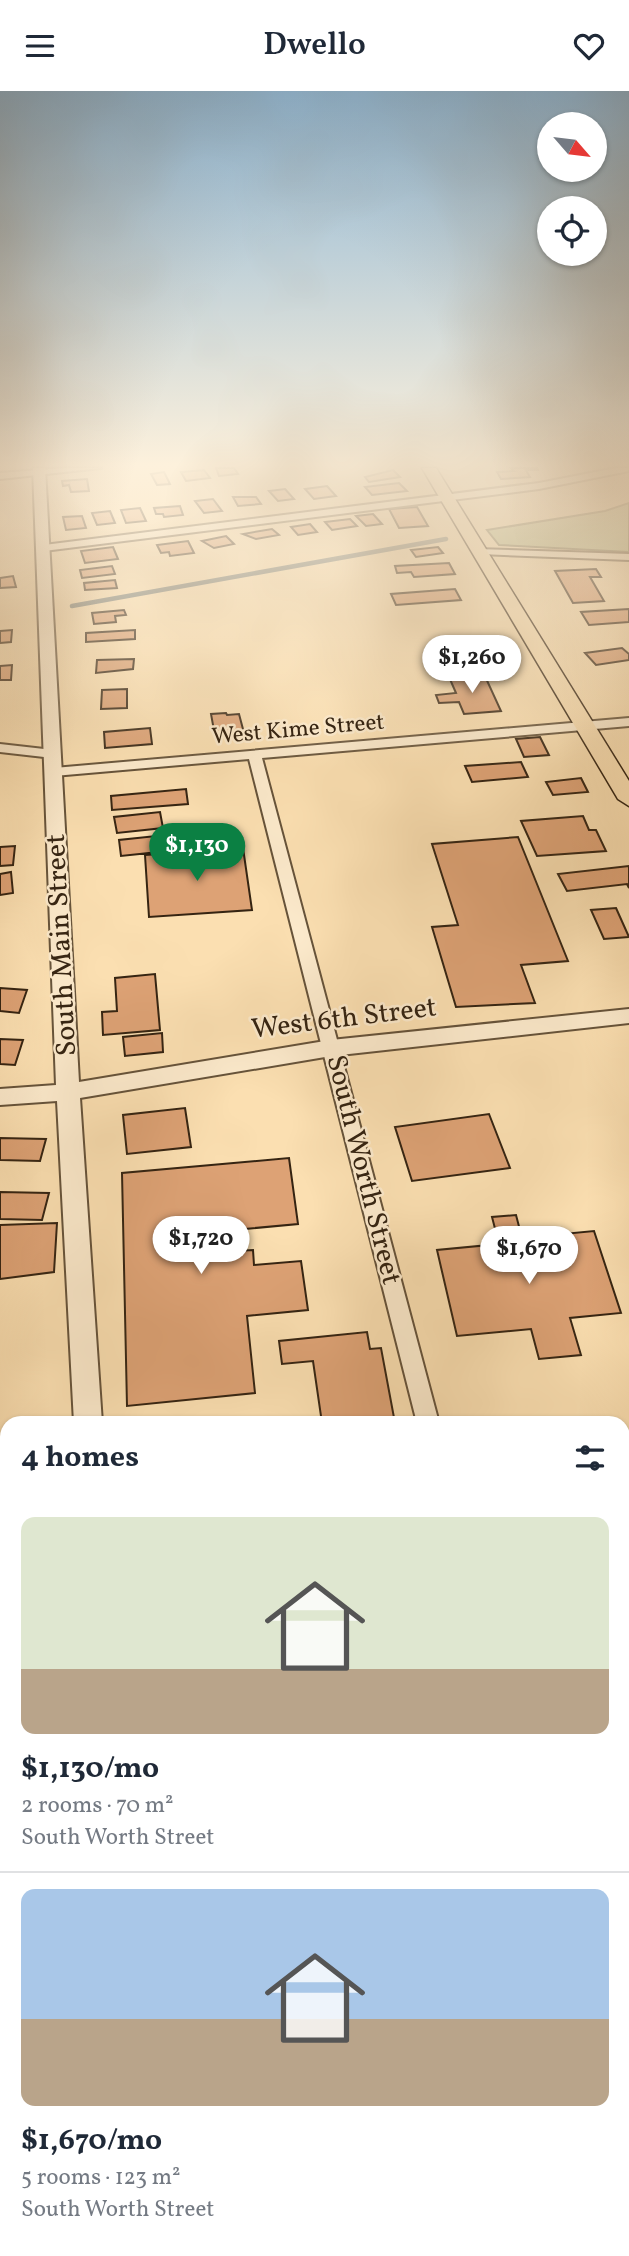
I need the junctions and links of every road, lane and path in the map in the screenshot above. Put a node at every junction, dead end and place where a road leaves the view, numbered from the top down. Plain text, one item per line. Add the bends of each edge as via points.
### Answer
1 (45, 569) edge
2 (491, 569) edge
3 (629, 722) edge
4 (584, 726) junction
5 (0, 748) edge
6 (255, 755) junction
7 (53, 763) junction
8 (629, 799) edge
9 (629, 1016) edge
10 (331, 1048) junction
11 (68, 1091) junction
12 (0, 1097) edge
13 (88, 1416) edge
14 (426, 1416) edge

1 - 7 street, South Main Street
2 - 4 main road
3 - 4 street, West Kime Street
4 - 6 street, West Kime Street
4 - 8 main road
5 - 7 street, West Kime Street
6 - 7 street, West Kime Street
6 - 10 street, South Worth Street
7 - 11 street, South Main Street
9 - 10 street, West 6th Street
10 - 11 street, West 6th Street
10 - 14 street, South Worth Street
11 - 12 street, West 6th Street
11 - 13 street, South Main Street

